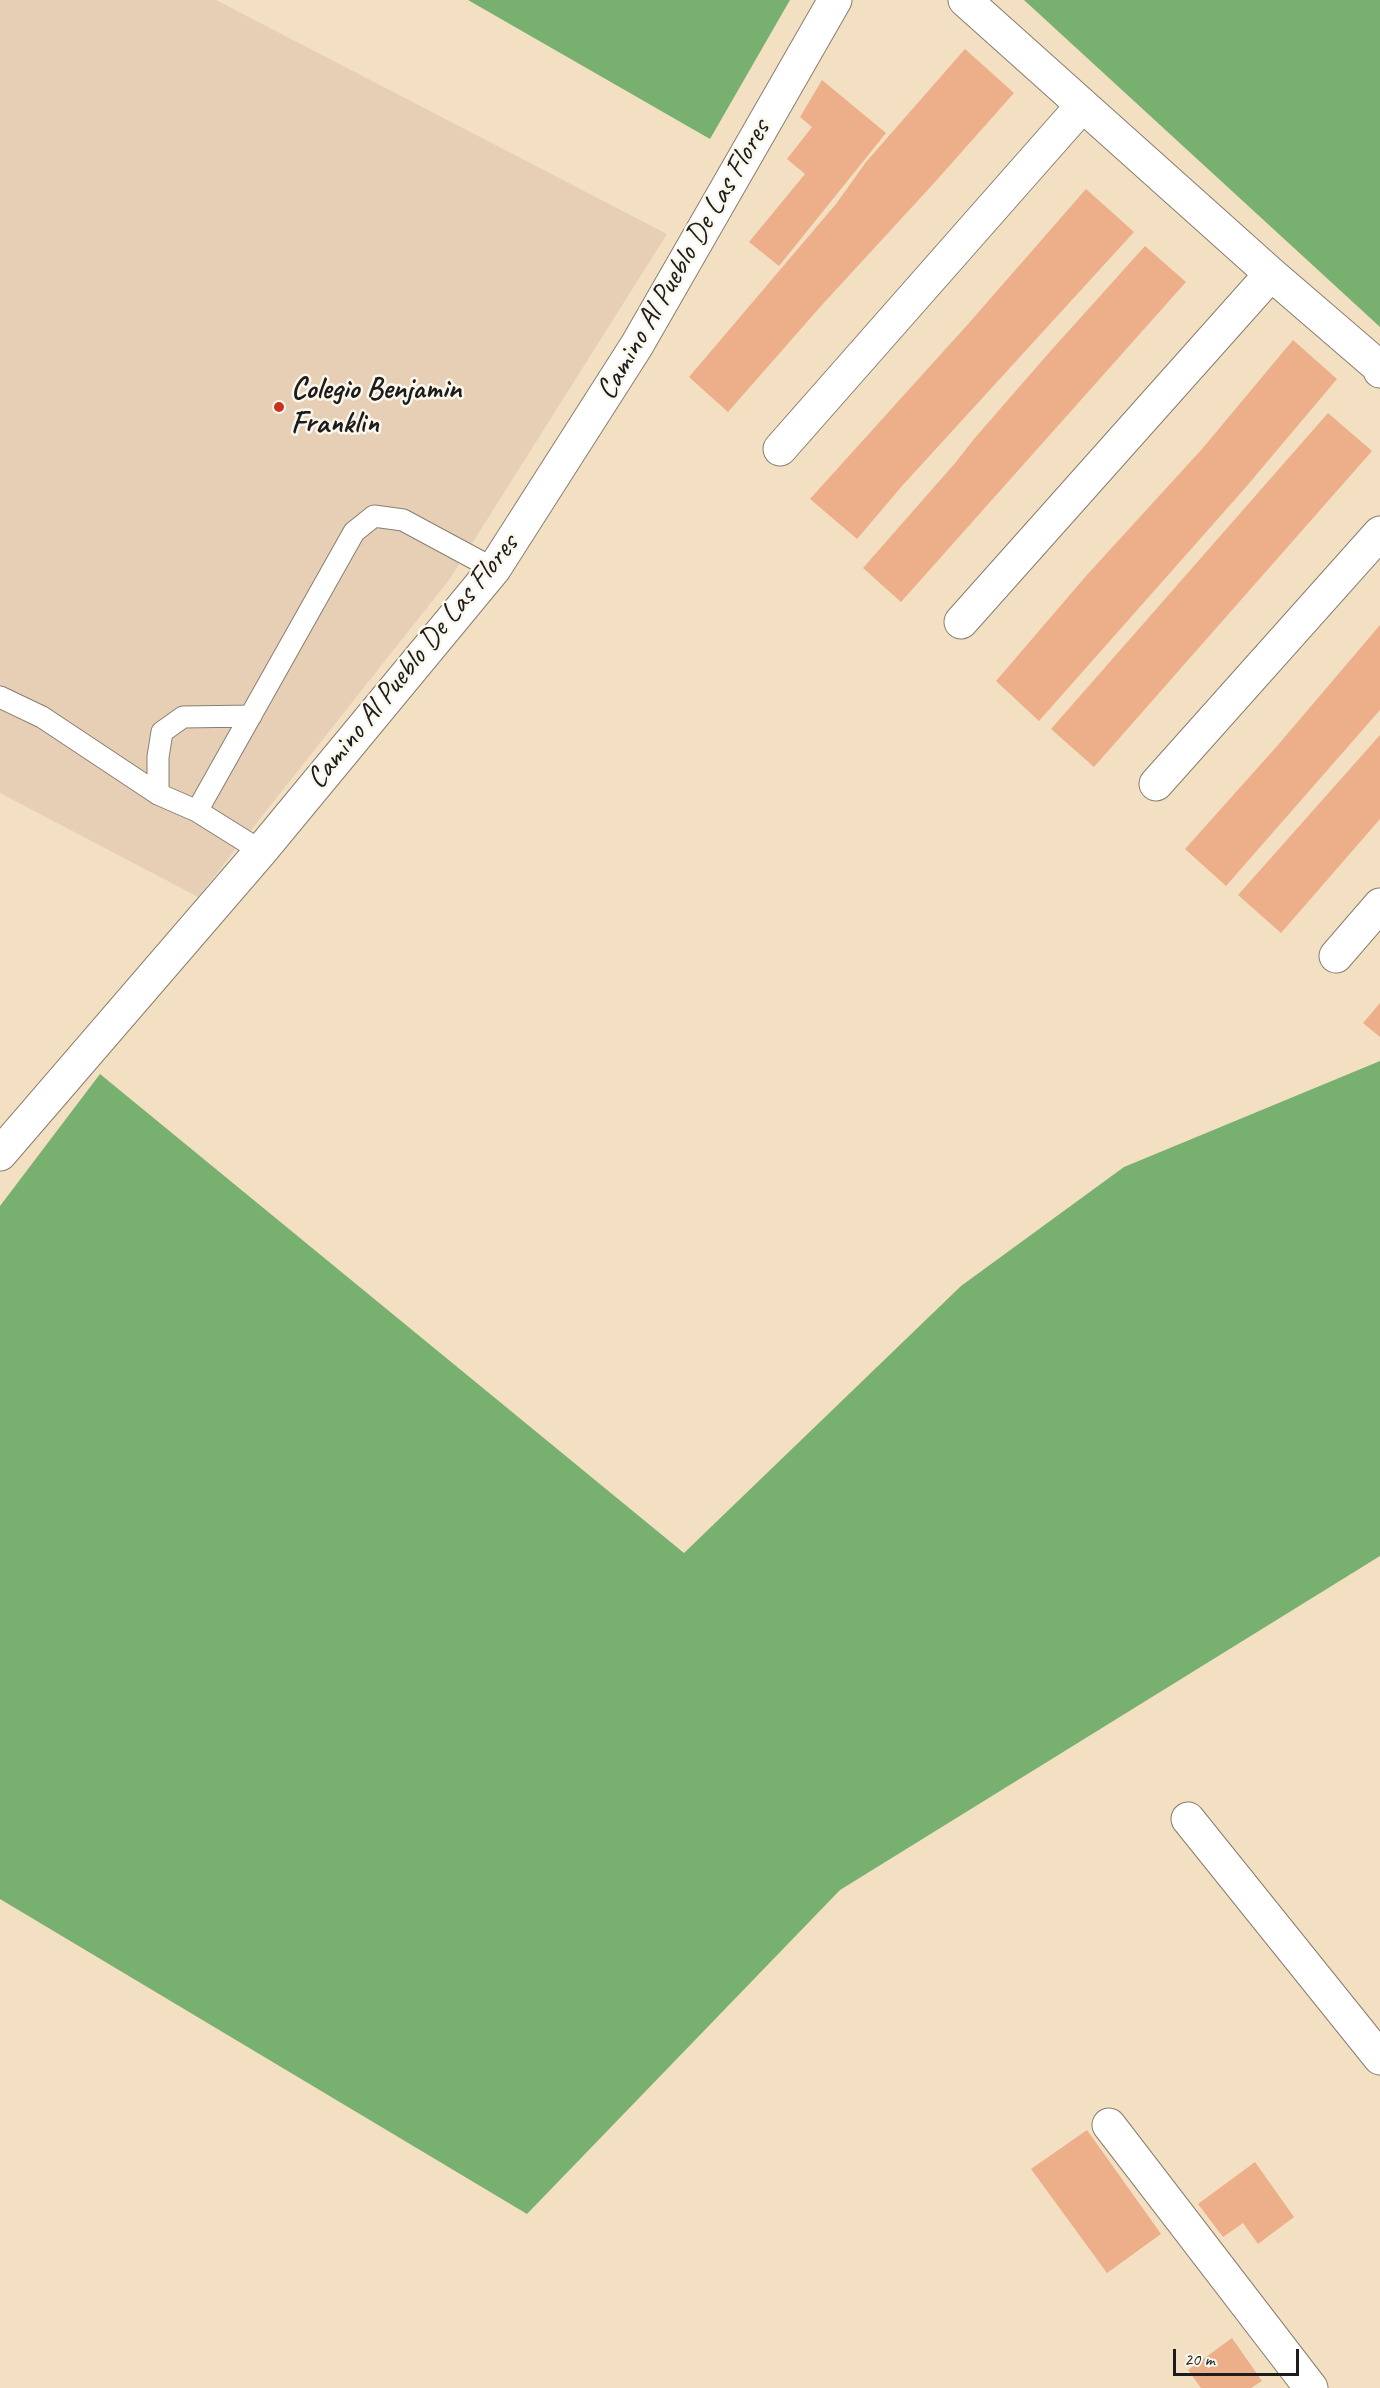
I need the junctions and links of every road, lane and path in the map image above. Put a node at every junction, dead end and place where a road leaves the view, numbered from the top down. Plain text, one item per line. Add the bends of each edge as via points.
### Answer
1 (835, 0) edge
2 (965, 0) edge
3 (1082, 106) junction
4 (1271, 274) junction
5 (1380, 371) edge
6 (780, 449) dead end
7 (1380, 533) edge
8 (494, 569) junction
9 (961, 622) dead end
10 (0, 697) edge
11 (251, 716) junction
12 (1156, 784) dead end
13 (158, 794) junction
14 (198, 811) junction
15 (261, 851) junction
16 (1380, 905) edge
17 (1335, 956) dead end
18 (0, 1154) edge
19 (1188, 1819) dead end
20 (1380, 2058) edge
21 (1109, 2125) dead end
22 (1311, 2388) edge

1 - 8 street, Camino Al Pueblo De Las Flores via 637,345
2 - 3 street
3 - 4 street
3 - 6 street
4 - 5 street
4 - 9 street
7 - 12 street
8 - 11 lane via 403,520 374,516 354,532
8 - 15 street, Camino Al Pueblo De Las Flores
10 - 13 lane via 42,717
11 - 13 lane via 183,717 162,732
11 - 14 lane
13 - 14 lane
14 - 15 lane
15 - 18 street, Camino Al Pueblo De Las Flores
16 - 17 street
19 - 20 street
21 - 22 street

